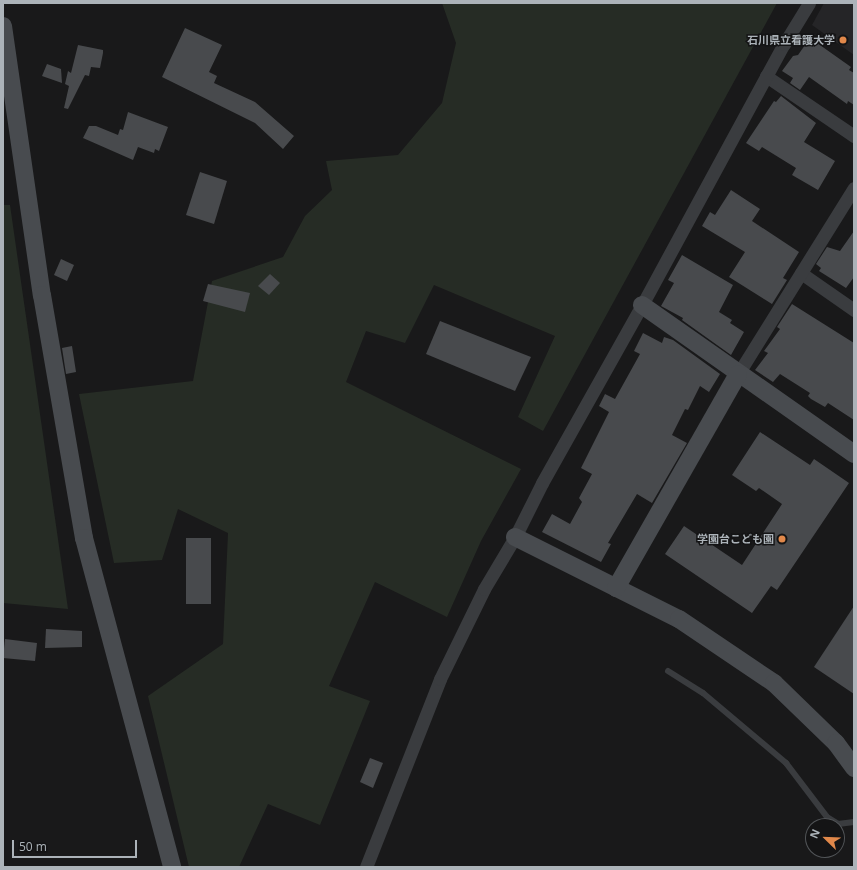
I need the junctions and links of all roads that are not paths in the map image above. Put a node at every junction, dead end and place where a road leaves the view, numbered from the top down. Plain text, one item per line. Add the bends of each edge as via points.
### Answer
1 (809, 3) edge
2 (3, 26) edge
3 (766, 76) junction
4 (854, 136) edge
5 (854, 188) edge
6 (801, 273) junction
7 (642, 305) junction
8 (854, 310) edge
9 (738, 374) junction
10 (854, 454) edge
11 (515, 537) junction
12 (616, 588) junction
13 (668, 671) dead end
14 (854, 768) edge
15 (854, 822) edge
16 (172, 867) edge
17 (366, 867) edge

1 - 3 street
2 - 16 street via 42,295 84,538
3 - 4 street
3 - 7 street
5 - 6 street
6 - 8 street
6 - 9 street
7 - 9 street
7 - 11 street via 542,483
9 - 10 street
9 - 12 street
11 - 12 street
11 - 17 street via 484,589 440,679
12 - 14 street via 678,619 774,683 836,743
13 - 15 lane via 703,693 786,763 827,817 838,824

